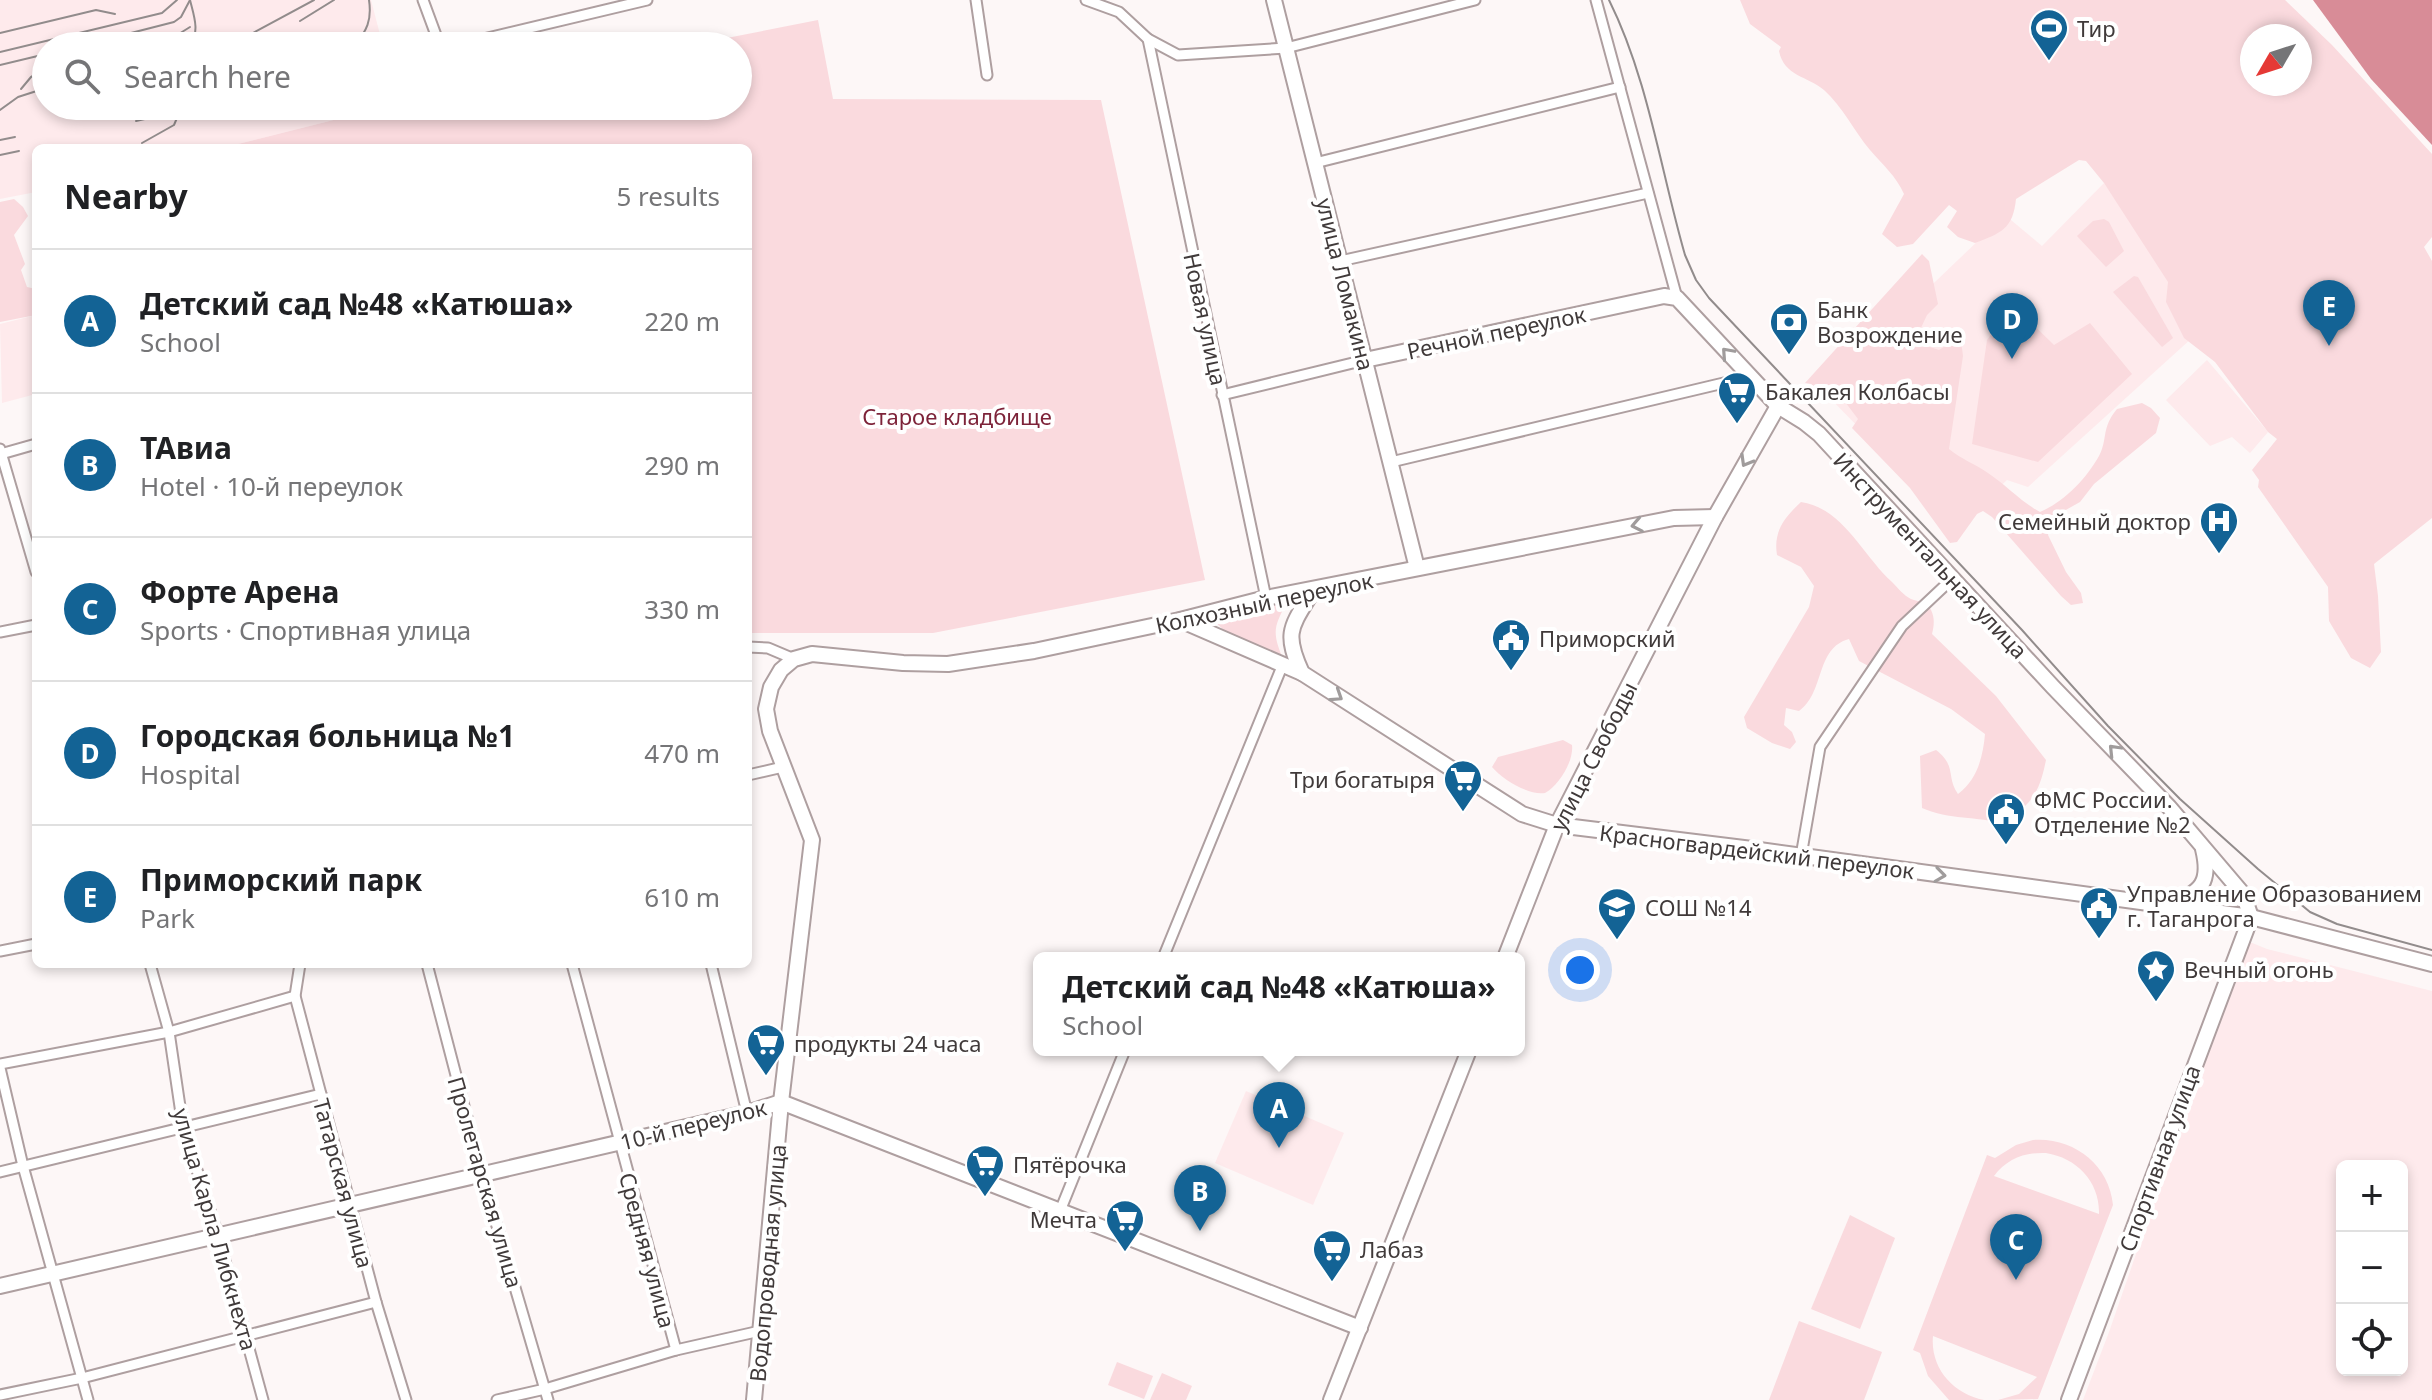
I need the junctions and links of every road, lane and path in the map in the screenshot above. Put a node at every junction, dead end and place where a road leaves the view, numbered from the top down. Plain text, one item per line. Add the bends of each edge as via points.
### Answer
1 (423, 0) edge
2 (647, 0) edge
3 (976, 0) edge
4 (1086, 0) edge
5 (1274, 0) edge
6 (1475, 0) edge
7 (1596, 0) edge
8 (1451, 3) edge
9 (435, 32) edge
10 (513, 32) edge
11 (1148, 39) junction
12 (1286, 48) junction
13 (987, 75) dead end
14 (1620, 87) junction
15 (1315, 163) junction
16 (1648, 193) junction
17 (1340, 261) junction
18 (1677, 298) junction
19 (1365, 360) junction
20 (1749, 377) junction
21 (1222, 395) junction
22 (1778, 406) junction
23 (32, 445) edge
24 (1, 451) edge
25 (1391, 462) junction
26 (1715, 517) junction
27 (32, 558) edge
28 (1417, 568) junction
29 (1953, 578) junction
30 (1314, 589) junction
31 (1266, 598) junction
32 (1180, 620) junction
33 (32, 626) edge
34 (0, 632) edge
35 (752, 647) edge
36 (794, 659) junction
37 (1283, 664) junction
38 (1302, 673) junction
39 (783, 767) junction
40 (752, 774) edge
41 (1557, 825) junction
42 (2202, 847) junction
43 (1801, 856) junction
44 (2167, 906) junction
45 (2251, 917) junction
46 (32, 945) edge
47 (0, 951) edge
48 (1165, 952) edge
49 (1507, 952) edge
50 (2432, 964) edge
51 (151, 968) edge
52 (299, 968) edge
53 (428, 968) edge
54 (573, 968) edge
55 (712, 968) edge
56 (295, 996) junction
57 (169, 1032) junction
58 (1123, 1056) edge
59 (1467, 1056) edge
60 (0, 1066) edge
61 (321, 1094) junction
62 (781, 1102) junction
63 (747, 1113) junction
64 (183, 1127) junction
65 (619, 1142) junction
66 (23, 1166) junction
67 (0, 1172) edge
68 (482, 1175) junction
69 (350, 1205) junction
70 (1060, 1211) junction
71 (218, 1235) junction
72 (54, 1274) junction
73 (0, 1286) edge
74 (376, 1302) junction
75 (1360, 1328) junction
76 (760, 1331) junction
77 (247, 1334) junction
78 (676, 1350) junction
79 (82, 1378) junction
80 (545, 1389) junction
81 (0, 1395) edge
82 (88, 1400) edge
83 (263, 1400) edge
84 (406, 1400) edge
85 (497, 1400) edge
86 (548, 1400) edge
87 (754, 1400) edge
88 (1331, 1400) edge
89 (2069, 1400) edge

1 - 9 street
2 - 10 street
3 - 13 street
4 - 11 street via 1119,12
5 - 12 main road, улица Ломакина
6 - 8 street
7 - 14 street, Инструментальная улица
8 - 12 street
11 - 12 street via 1178,55
11 - 21 street, Новая улица
12 - 15 main road, улица Ломакина
14 - 15 street
14 - 16 street, Инструментальная улица
15 - 17 main road, улица Ломакина
16 - 17 street
16 - 18 street, Инструментальная улица
17 - 19 main road, улица Ломакина
18 - 19 main road, Речной переулок via 1664,296
20 -> 18 main road, Инструментальная улица
19 - 21 street, Речной переулок
19 - 25 main road, улица Ломакина
20 - 22 main road, Инструментальная улица
20 - 25 street
21 - 31 street, Новая улица
22 -> 26 main road, улица Свободы
22 - 29 main road, Инструментальная улица via 1819,434
23 - 24 street
24 - 27 street
25 - 28 main road, улица Ломакина
26 -> 28 main road, Колхозный переулок via 1674,518
26 - 41 main road, улица Свободы
28 - 30 main road, Колхозный переулок
42 -> 29 main road, Инструментальная улица
29 - 43 street via 1902,626 1820,747
30 - 31 main road, Колхозный переулок
30 - 38 main road via 1294,621 1289,646
31 - 32 main road, Колхозный переулок
32 - 36 main road, Колхозный переулок via 948,664 812,654
32 - 37 main road, Красногвардейский переулок
33 - 34 street
35 - 36 street
36 - 39 main road via 771,687 766,709
37 - 38 main road, Красногвардейский переулок
37 - 48 street
38 -> 41 main road, Красногвардейский переулок via 1522,814
39 - 40 street
39 - 62 main road, Водопроводная улица via 812,840
41 - 43 main road, Красногвардейский переулок
41 - 49 main road, улица Свободы
42 - 44 main road via 2204,884
42 - 45 main road, Инструментальная улица via 2243,894
43 -> 44 main road, Красногвардейский переулок
44 - 45 main road, Красногвардейский переулок
45 - 50 main road
45 - 89 main road, Спортивная улица
46 - 47 street
51 - 57 street, улица Карла Либкнехта
52 - 56 street, Татарская улица
53 - 68 street, Пролетарская улица
54 - 65 street, Средняя улица
55 - 63 street
56 - 57 street
56 - 61 street, Татарская улица
57 - 60 street
57 - 64 street, улица Карла Либкнехта
58 - 70 street
59 - 75 main road
60 - 66 street
61 - 64 street
61 - 69 street, Татарская улица
62 - 63 main road, 10-й переулок
62 - 70 main road, 10-й переулок
62 - 76 main road, Водопроводная улица
63 - 65 main road, 10-й переулок
64 - 66 street
64 - 71 street, улица Карла Либкнехта
65 - 68 main road, 10-й переулок
65 - 78 street, Средняя улица
66 - 67 street
66 - 72 street
68 - 69 main road, 10-й переулок
68 - 80 street, Пролетарская улица
69 - 71 main road, 10-й переулок
69 - 74 street, Татарская улица
70 - 75 main road, 10-й переулок
71 - 72 main road, 10-й переулок
71 - 77 street, улица Карла Либкнехта
72 - 73 main road, 10-й переулок
72 - 79 street
74 - 77 street
74 - 84 street, Татарская улица
75 - 88 main road
76 - 78 street
76 - 87 main road, Водопроводная улица
77 - 79 street
77 - 83 street, улица Карла Либкнехта
78 - 80 street
79 - 81 street
79 - 82 street
80 - 85 street
80 - 86 street, Пролетарская улица

